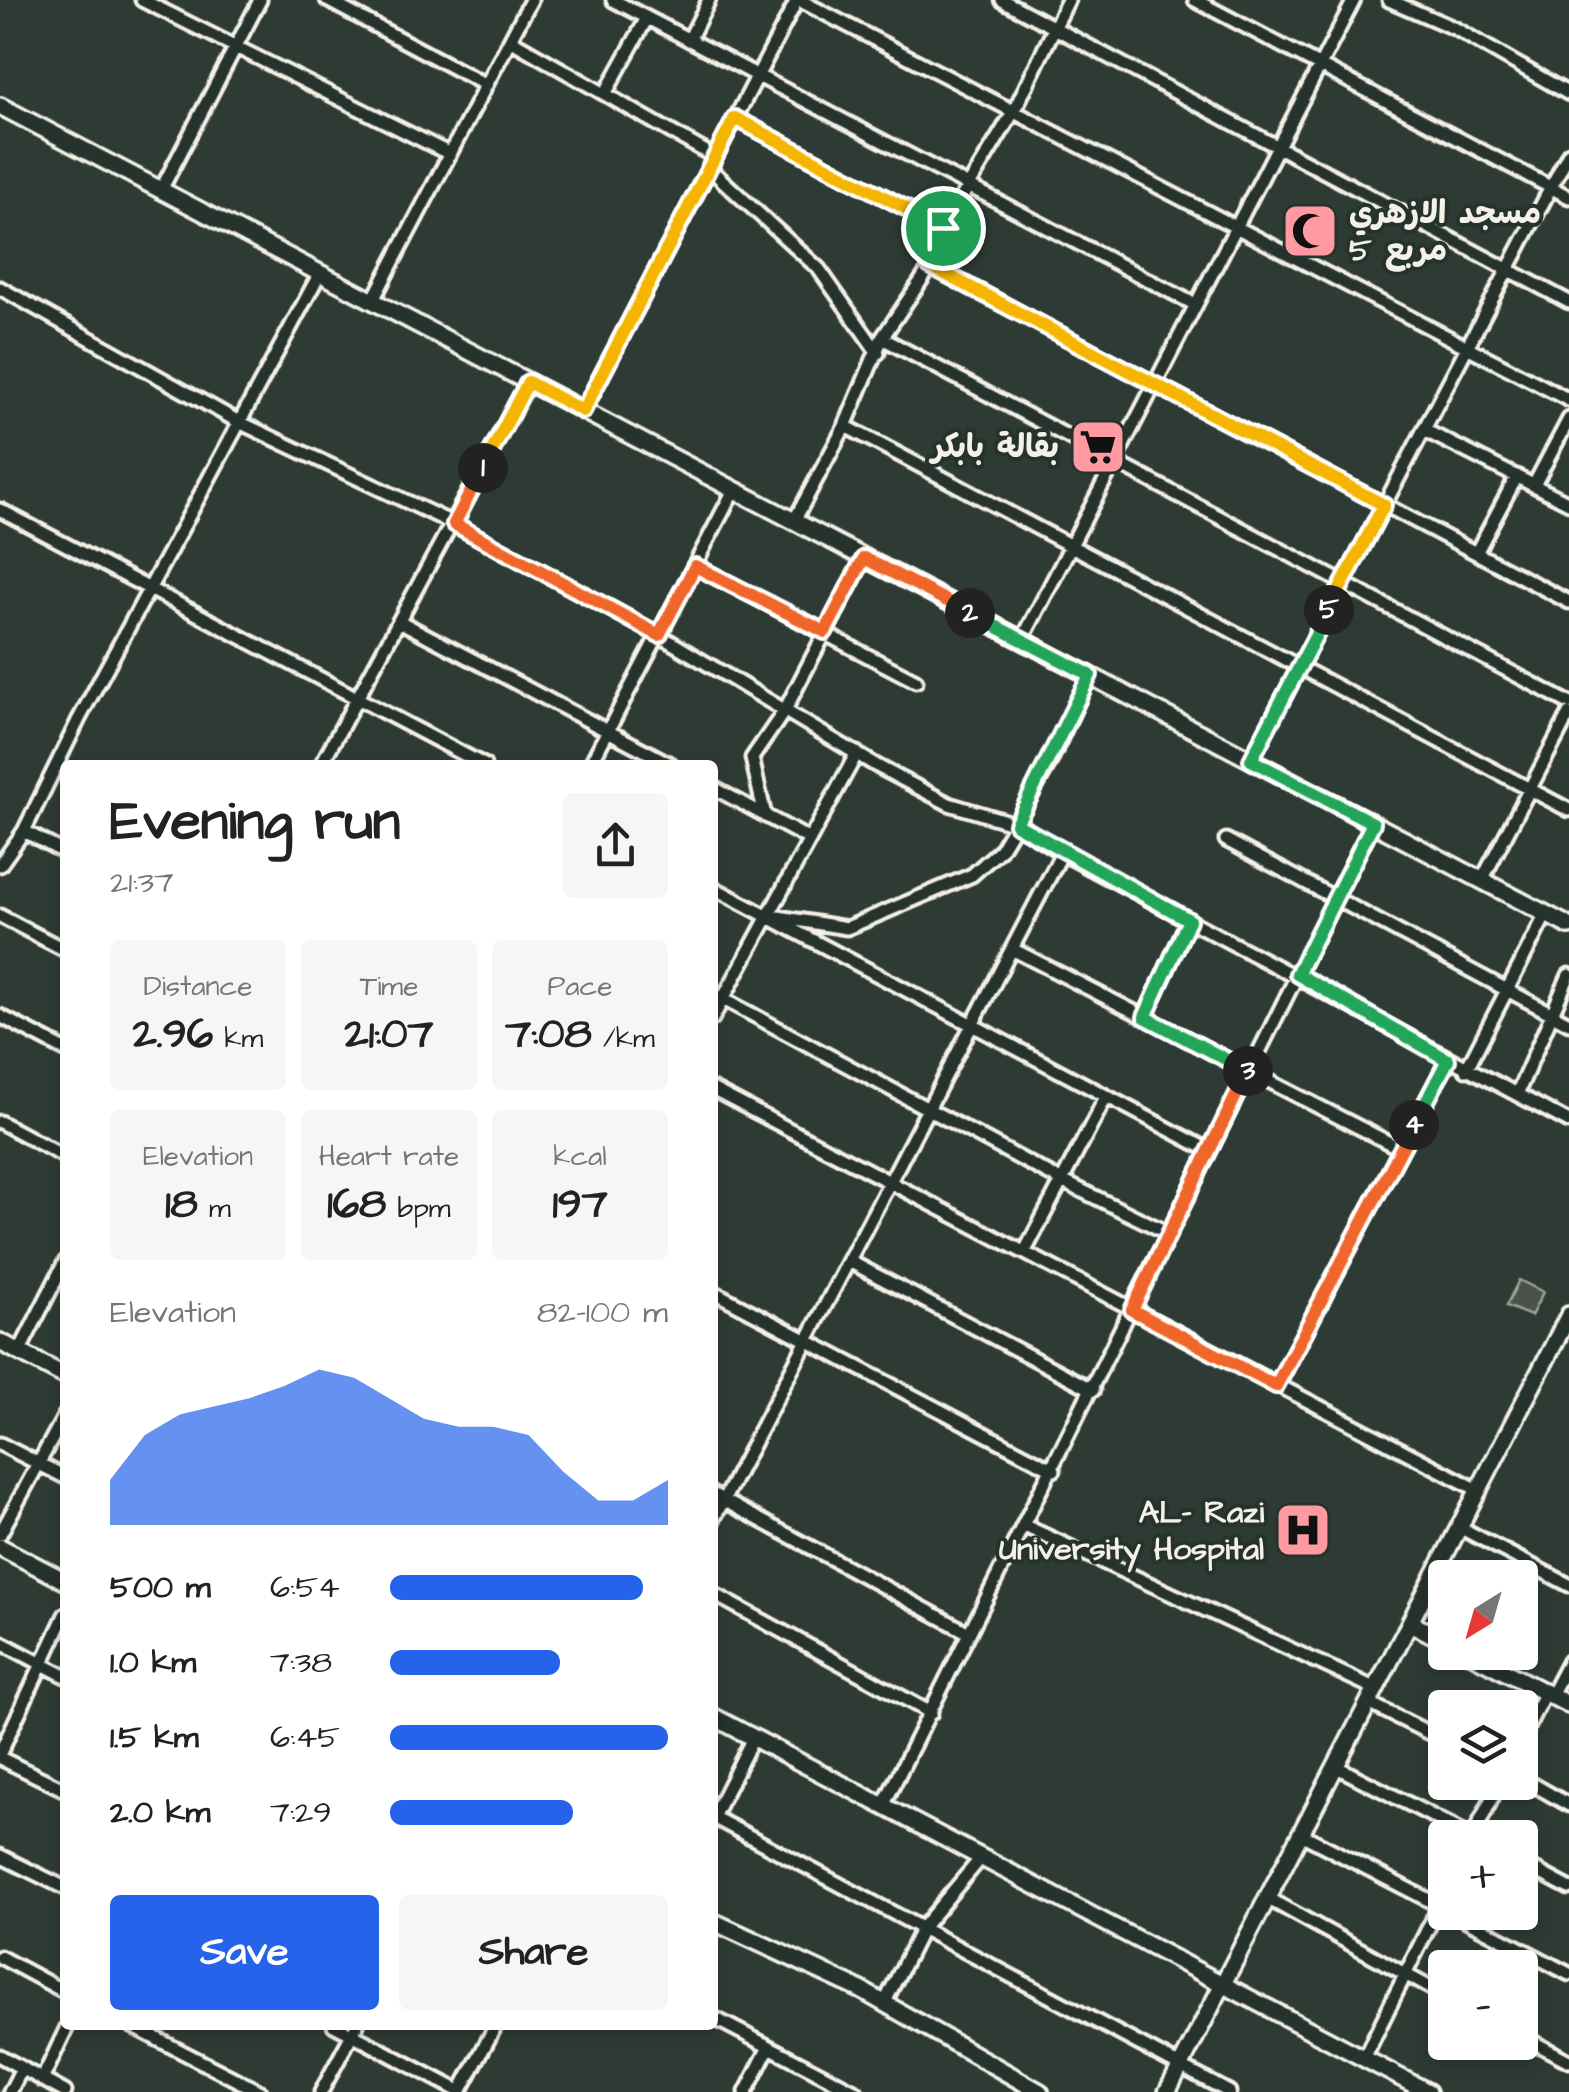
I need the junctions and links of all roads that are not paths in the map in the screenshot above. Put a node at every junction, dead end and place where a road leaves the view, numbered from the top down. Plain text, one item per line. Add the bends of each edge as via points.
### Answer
1 (142, 0) edge
2 (260, 0) edge
3 (326, 0) edge
4 (531, 0) edge
5 (613, 0) edge
6 (709, 0) edge
7 (798, 0) edge
8 (1002, 0) edge
9 (1068, 0) edge
10 (1195, 0) edge
11 (1354, 0) edge
12 (1389, 0) edge
13 (648, 18) junction
14 (1054, 28) junction
15 (510, 40) junction
16 (689, 40) junction
17 (234, 49) junction
18 (1320, 66) junction
19 (757, 76) junction
20 (486, 85) junction
21 (605, 94) junction
22 (1569, 94) edge
23 (0, 106) edge
24 (1014, 112) junction
25 (735, 118) junction
26 (1278, 147) junction
27 (1569, 153) edge
28 (450, 154) junction
29 (713, 163) junction
30 (966, 186) junction
31 (1551, 188) junction
32 (161, 190) junction
33 (1569, 197) edge
34 (1236, 227) junction
35 (943, 228) junction
36 (930, 266) junction
37 (1509, 270) junction
38 (320, 273) junction
39 (0, 288) edge
40 (373, 300) junction
41 (1569, 302) edge
42 (1196, 304) junction
43 (882, 338) junction
44 (1467, 347) junction
45 (878, 353) junction
46 (528, 382) junction
47 (1154, 384) junction
48 (1569, 400) edge
49 (583, 411) junction
50 (1569, 419) edge
51 (240, 422) junction
52 (845, 426) junction
53 (1424, 430) junction
54 (1114, 462) junction
55 (1517, 476) junction
56 (1534, 485) junction
57 (734, 490) junction
58 (1569, 503) edge
59 (1384, 505) junction
60 (0, 510) edge
61 (794, 521) junction
62 (454, 524) junction
63 (1070, 546) junction
64 (1476, 553) junction
65 (864, 558) junction
66 (695, 566) junction
67 (1343, 583) junction
68 (150, 588) junction
69 (1569, 602) edge
70 (399, 621) junction
71 (825, 632) junction
72 (659, 635) junction
73 (1022, 640) junction
74 (1299, 667) junction
75 (1090, 675) junction
76 (916, 681) dead end
77 (357, 697) junction
78 (1569, 702) edge
79 (785, 710) junction
80 (1569, 714) edge
81 (608, 730) junction
82 (858, 753) junction
83 (61, 760) edge
84 (324, 760) edge
85 (475, 760) edge
86 (593, 760) edge
87 (663, 760) edge
88 (1251, 760) junction
89 (60, 762) edge
90 (1530, 789) junction
91 (718, 790) edge
92 (1569, 810) edge
93 (765, 816) junction
94 (1373, 823) junction
95 (1016, 824) junction
96 (24, 832) junction
97 (809, 839) junction
98 (1226, 840) dead end
99 (60, 850) edge
100 (1062, 853) junction
101 (0, 865) edge
102 (1482, 880) junction
103 (718, 890) edge
104 (1334, 900) junction
105 (1546, 914) junction
106 (0, 916) edge
107 (766, 916) junction
108 (1189, 920) junction
109 (1569, 926) edge
110 (60, 947) edge
111 (1012, 948) junction
112 (1297, 974) junction
113 (1569, 976) edge
114 (1508, 990) junction
115 (718, 996) edge
116 (1551, 1014) junction
117 (0, 1016) edge
118 (1145, 1017) junction
119 (1569, 1023) edge
120 (972, 1025) junction
121 (60, 1047) edge
122 (1448, 1060) junction
123 (1249, 1069) junction
124 (1466, 1070) junction
125 (718, 1093) edge
126 (1517, 1094) junction
127 (1106, 1097) junction
128 (928, 1109) junction
129 (0, 1122) edge
130 (1569, 1122) edge
131 (1402, 1148) junction
132 (1208, 1150) junction
133 (60, 1154) edge
134 (892, 1180) junction
135 (1062, 1181) junction
136 (1168, 1233) junction
137 (1025, 1251) junction
138 (849, 1261) junction
139 (60, 1272) edge
140 (718, 1294) edge
141 (1132, 1310) junction
142 (1569, 1315) edge
143 (807, 1340) junction
144 (0, 1342) edge
145 (19, 1352) junction
146 (60, 1373) edge
147 (1276, 1386) junction
148 (1093, 1390) junction
149 (60, 1425) edge
150 (0, 1444) edge
151 (38, 1463) junction
152 (1054, 1470) junction
153 (60, 1475) edge
154 (1480, 1491) junction
155 (718, 1497) edge
156 (1025, 1526) junction
157 (1460, 1528) junction
158 (0, 1534) edge
159 (0, 1547) edge
160 (60, 1578) edge
161 (1569, 1585) edge
162 (718, 1597) edge
163 (1410, 1623) junction
164 (60, 1625) edge
165 (1428, 1632) edge
166 (969, 1633) junction
167 (0, 1642) edge
168 (1569, 1661) edge
169 (42, 1664) junction
170 (1502, 1670) edge
171 (60, 1673) edge
172 (1548, 1694) junction
173 (1372, 1696) junction
174 (1569, 1704) edge
175 (1538, 1711) edge
176 (931, 1713) junction
177 (718, 1719) edge
178 (1428, 1730) edge
179 (753, 1738) junction
180 (0, 1756) edge
181 (1336, 1766) junction
182 (60, 1787) edge
183 (1538, 1787) edge
184 (1569, 1804) edge
185 (883, 1806) junction
186 (718, 1808) edge
187 (1440, 1820) edge
188 (718, 1821) edge
189 (1301, 1834) junction
190 (0, 1856) edge
191 (981, 1858) junction
192 (1538, 1872) edge
193 (60, 1886) edge
194 (1569, 1888) edge
195 (1267, 1898) junction
196 (1428, 1898) edge
197 (718, 1923) edge
198 (922, 1928) junction
199 (1431, 1930) edge
200 (1489, 1930) edge
201 (0, 1957) edge
202 (1569, 1974) edge
203 (1406, 1975) junction
204 (1224, 1985) junction
205 (1428, 1987) edge
206 (60, 1989) edge
207 (884, 2004) junction
208 (718, 2020) edge
209 (66, 2030) edge
210 (140, 2030) edge
211 (355, 2030) edge
212 (493, 2030) edge
213 (1538, 2045) edge
214 (770, 2047) junction
215 (0, 2056) edge
216 (1364, 2058) junction
217 (1569, 2061) edge
218 (1180, 2066) junction
219 (22, 2070) junction
220 (42, 2080) junction
221 (1426, 2091) edge
222 (10, 2092) edge
223 (65, 2092) edge
224 (260, 2092) edge
225 (321, 2092) edge
226 (461, 2092) edge
227 (746, 2092) edge
228 (856, 2092) edge
229 (1040, 2092) edge
230 (1167, 2092) edge
231 (1229, 2092) edge

1 - 17 street
2 - 17 street
3 - 20 street
4 - 15 street
5 - 13 street
6 - 16 street
7 - 19 street
7 - 24 street
8 - 14 street
9 - 14 street
10 - 18 street
11 - 18 street
12 - 22 street via 1456,29
13 - 16 street
13 - 21 street
14 - 24 street
14 - 26 street
15 - 20 street
15 - 21 street
16 - 19 street
17 - 28 street
17 - 32 street
18 - 26 street
18 - 31 street
19 - 25 street
19 - 30 street
20 - 28 street
21 - 29 street
23 - 32 street
24 - 30 street
24 - 34 street
25 - 29 street
25 - 35 street
26 - 34 street
26 - 37 street
27 - 31 street
28 - 40 street
29 - 45 street via 820,270
29 - 49 street
30 - 35 street
30 - 42 street
31 - 33 street
31 - 37 street
32 - 38 street
34 - 42 street
34 - 44 street
35 - 36 street
36 - 43 street
36 - 47 street
37 - 41 street
37 - 44 street
38 - 40 street
38 - 51 street
39 - 51 street
40 - 46 street
42 - 47 street
43 - 45 street
43 - 54 street
44 - 48 street
44 - 53 street
45 - 52 street
46 - 49 street
46 - 62 street
47 - 54 street
47 - 59 street
49 - 57 street
50 - 56 street
51 - 62 street
51 - 68 street
52 - 61 street
52 - 63 street
53 - 55 street
53 - 59 street
54 - 63 street
54 - 67 street
55 - 56 street
55 - 64 street
56 - 58 street
57 - 61 street
57 - 66 street
59 - 64 street
59 - 67 street
60 - 68 street
61 - 65 street
62 - 70 street
62 - 72 street
63 - 73 street
63 - 74 street
64 - 69 street
65 - 71 street
65 - 73 street
66 - 71 street
66 - 72 street
67 - 74 street
67 - 78 street
68 - 77 street
68 - 83 street
70 - 77 street
70 - 81 street
71 - 76 street
71 - 79 street
72 - 79 street
72 - 81 street
73 - 75 street
74 - 88 street
74 - 90 street
75 - 88 street
75 - 95 street
77 - 84 street
77 - 85 street
79 - 82 street
79 - 93 street via 752,758
80 - 90 street
81 - 86 street
81 - 87 street
82 - 95 street via 949,804
82 - 97 street
88 - 94 street
89 - 96 street
90 - 92 street
90 - 102 street
91 - 93 street
93 - 97 street
94 - 102 street
94 - 104 street
95 - 100 street
95 - 107 street via 972,875 847,928
96 - 99 street
96 - 101 street
97 - 107 street
98 - 104 street
100 - 108 street
100 - 111 street
102 - 105 street
103 - 107 street
104 - 112 street
104 - 114 street
105 - 109 street
105 - 114 street
106 - 110 street
107 - 115 street
107 - 120 street
108 - 112 street
108 - 118 street
111 - 118 street
111 - 120 street
112 - 122 street
112 - 123 street
113 - 116 street
114 - 116 street
114 - 124 street
115 - 128 street
116 - 119 street
116 - 126 street
117 - 121 street
118 - 123 street
120 - 127 street
120 - 128 street
122 - 124 street
122 - 131 street
123 - 131 street
123 - 132 street
124 - 126 street
125 - 134 street
126 - 130 street
127 - 132 street
127 - 135 street
128 - 134 street
128 - 135 street
129 - 133 street
131 - 147 street
132 - 136 street
134 - 137 street
134 - 138 street
135 - 136 street
135 - 137 street
136 - 141 street
137 - 141 street
138 - 143 street
138 - 148 street
139 - 145 street
140 - 143 street
141 - 147 street
141 - 148 street
142 - 154 street
143 - 152 street
143 - 155 street
144 - 145 street
145 - 146 street
147 - 154 street
148 - 152 street
149 - 151 street
150 - 151 street
151 - 153 street
151 - 158 street
152 - 156 street
154 - 157 street
155 - 166 street
156 - 166 street
156 - 173 street
157 - 161 street
157 - 163 street
159 - 160 street
162 - 176 street
163 - 165 street
163 - 173 street
164 - 169 street
166 - 176 street
167 - 169 street
168 - 172 street
169 - 171 street
169 - 180 street
170 - 172 street
172 - 174 street
172 - 175 street
173 - 178 street
173 - 181 street
176 - 185 street
177 - 179 street
179 - 185 street
179 - 186 street
180 - 182 street
181 - 187 street
181 - 189 street
183 - 184 street
185 - 191 street
188 - 198 street
189 - 195 street
189 - 196 street
190 - 193 street
191 - 198 street
191 - 204 street
192 - 194 street
195 - 203 street
195 - 204 street
197 - 207 street
198 - 207 street
198 - 218 street
199 - 203 street
200 - 202 street
201 - 206 street
203 - 205 street
203 - 216 street
204 - 216 street
204 - 218 street
207 - 229 street
208 - 214 street
209 - 220 street
210 - 224 street
211 - 225 street
211 - 226 street
212 - 226 street
213 - 217 street
214 - 227 street
214 - 228 street
215 - 219 street
216 - 221 street
218 - 230 street
218 - 231 street
219 - 220 street
219 - 222 street
220 - 223 street

